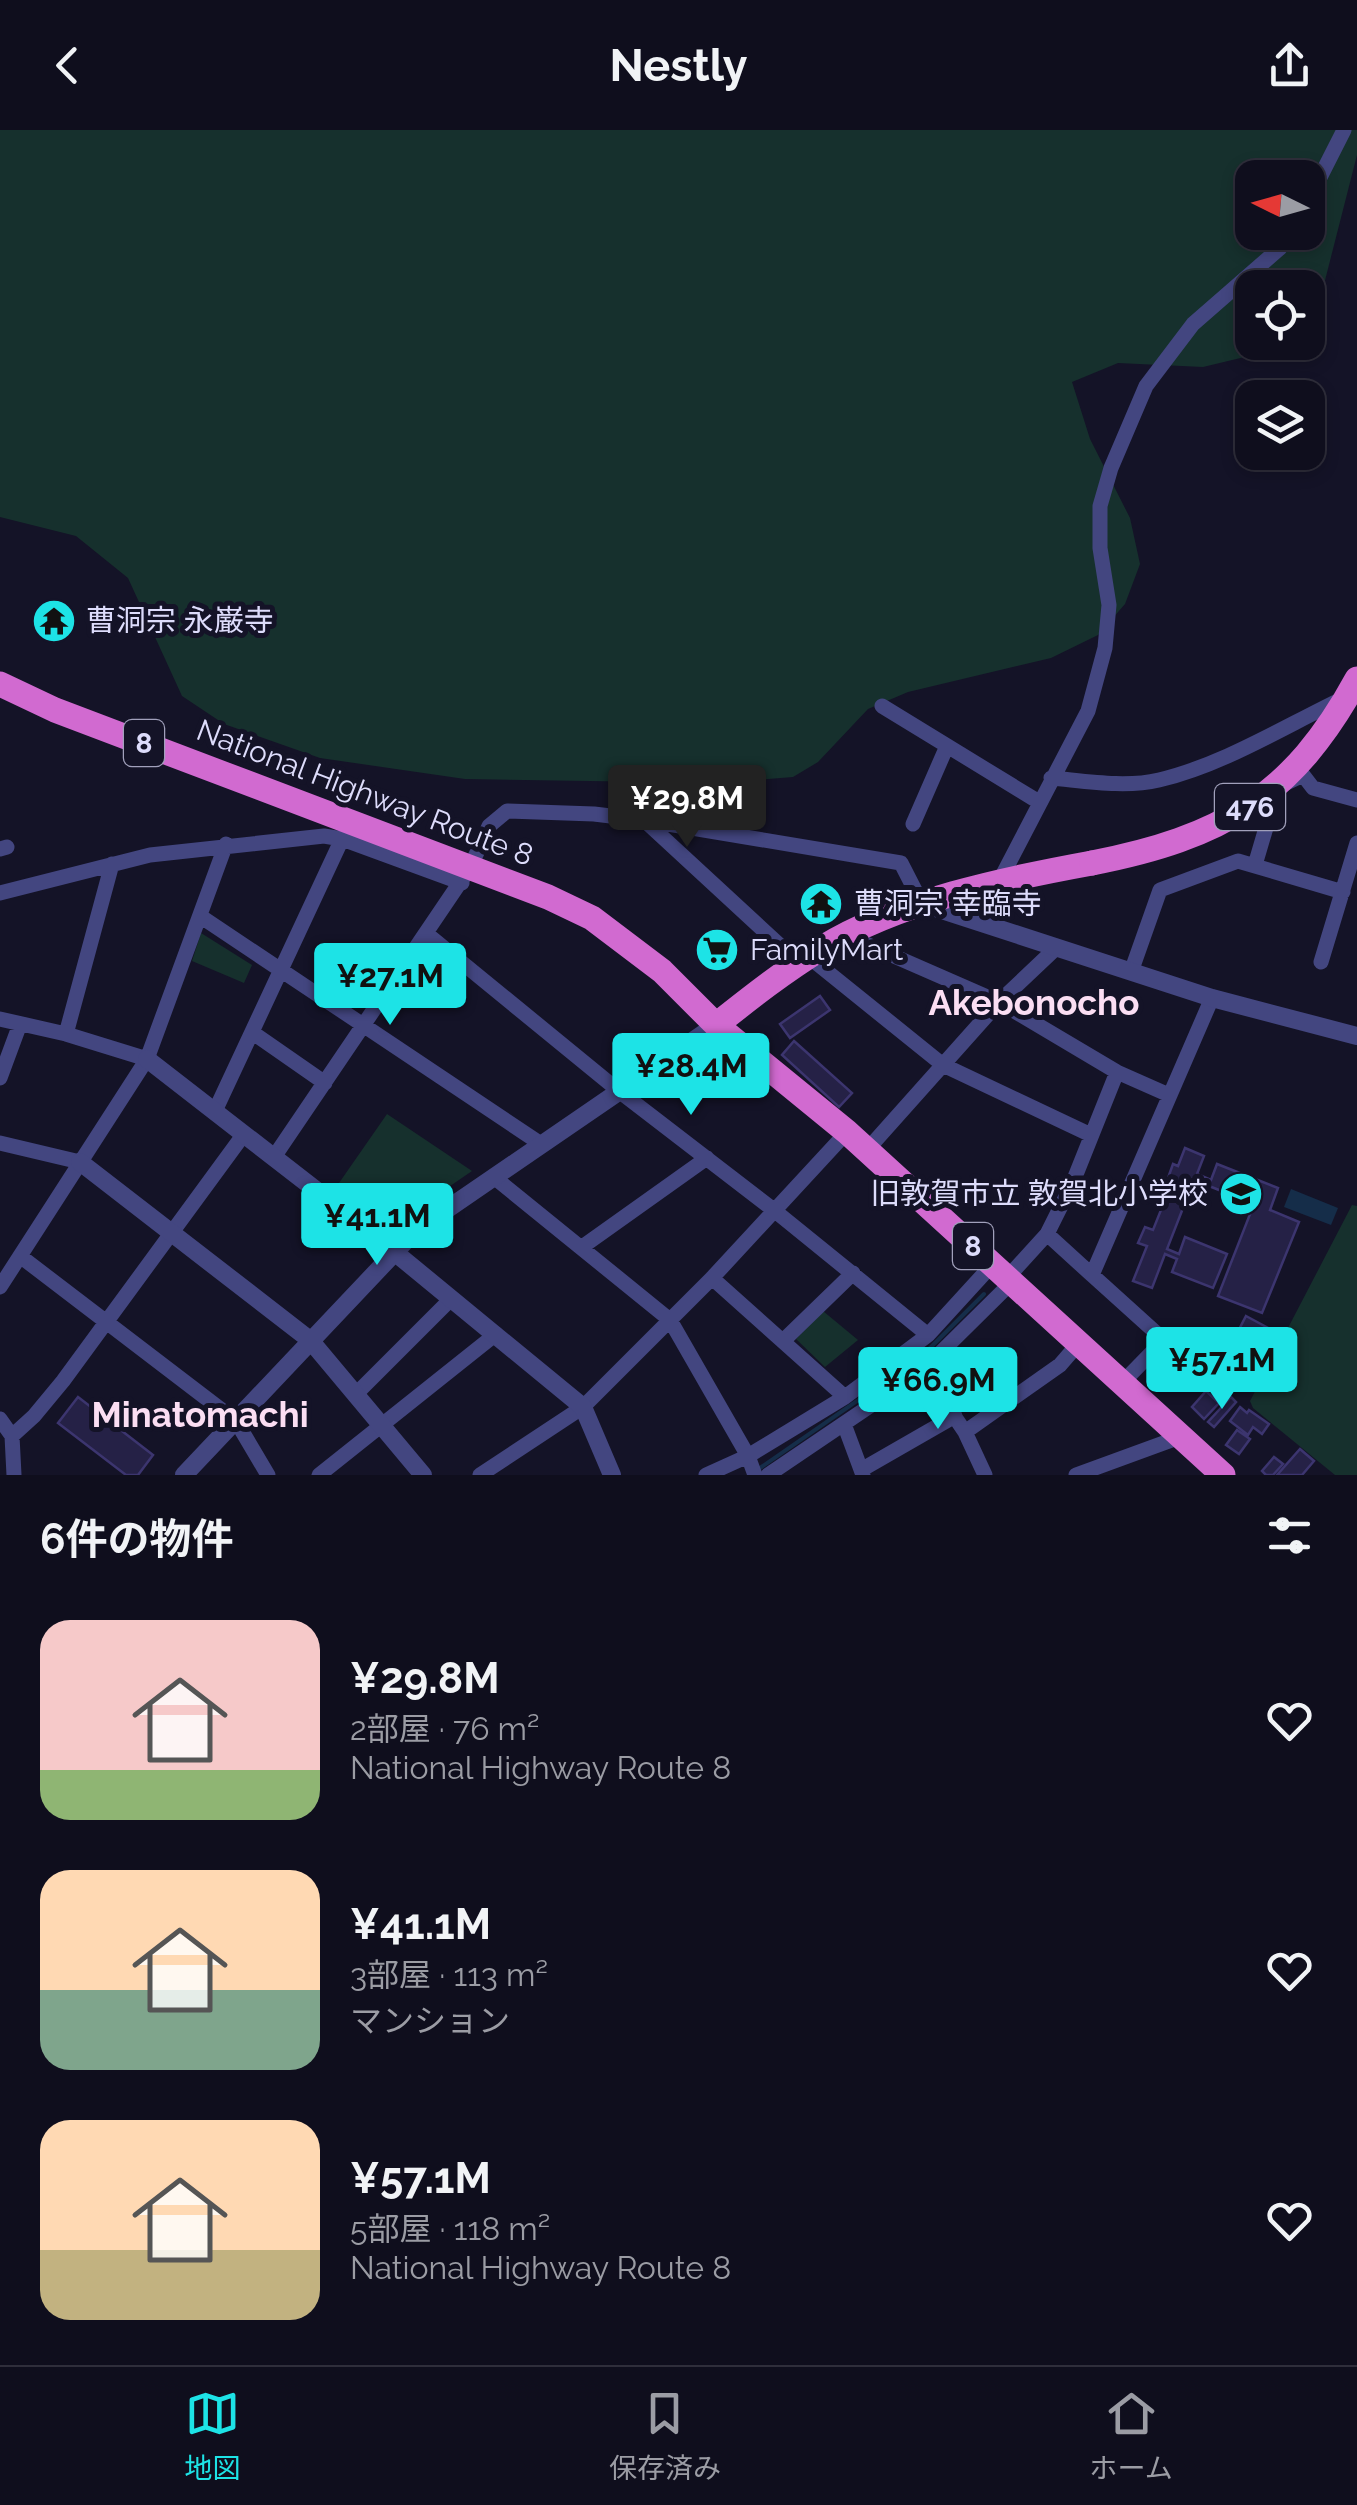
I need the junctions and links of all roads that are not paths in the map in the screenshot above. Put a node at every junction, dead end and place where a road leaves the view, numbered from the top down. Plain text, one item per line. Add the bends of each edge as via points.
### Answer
1 (1344, 130) edge
2 (1325, 167) edge
3 (1278, 250) edge
4 (1357, 679) edge
5 (0, 684) edge
6 (1357, 692) edge
7 (882, 706) dead end
8 (947, 746) junction
9 (1051, 778) junction
10 (1357, 800) edge
11 (1039, 802) junction
12 (644, 820) junction
13 (913, 824) dead end
14 (344, 831) junction
15 (1357, 842) edge
16 (226, 844) junction
17 (112, 864) junction
18 (1255, 866) junction
19 (469, 868) junction
20 (1000, 880) junction
21 (1342, 892) junction
22 (0, 893) edge
23 (922, 904) junction
24 (200, 916) junction
25 (428, 934) junction
26 (848, 936) junction
27 (1055, 949) junction
28 (804, 960) junction
29 (1322, 962) dead end
30 (279, 970) junction
31 (1131, 972) junction
32 (1212, 998) junction
33 (999, 1002) junction
34 (0, 1019) edge
35 (20, 1024) junction
36 (364, 1025) junction
37 (716, 1025) junction
38 (254, 1032) junction
39 (66, 1034) junction
40 (1357, 1036) edge
41 (147, 1059) junction
42 (943, 1065) junction
43 (1117, 1072) junction
44 (0, 1078) edge
45 (325, 1083) junction
46 (619, 1092) junction
47 (1169, 1096) junction
48 (215, 1111) junction
49 (847, 1132) junction
50 (244, 1134) junction
51 (1091, 1136) junction
52 (0, 1143) edge
53 (542, 1144) junction
54 (867, 1150) junction
55 (274, 1157) junction
56 (707, 1158) junction
57 (80, 1162) junction
58 (496, 1178) junction
59 (775, 1211) junction
60 (169, 1233) junction
61 (1047, 1234) junction
62 (582, 1247) junction
63 (395, 1252) junction
64 (20, 1256) junction
65 (854, 1273) junction
66 (1004, 1275) junction
67 (1092, 1276) junction
68 (712, 1278) junction
69 (0, 1287) edge
70 (451, 1299) junction
71 (670, 1320) junction
72 (105, 1322) junction
73 (496, 1334) junction
74 (928, 1335) junction
75 (310, 1340) junction
76 (784, 1340) junction
77 (1079, 1343) junction
78 (923, 1370) junction
79 (1122, 1383) junction
80 (356, 1394) junction
81 (844, 1397) junction
82 (583, 1407) junction
83 (955, 1416) junction
84 (0, 1419) edge
85 (236, 1421) junction
86 (844, 1424) junction
87 (381, 1426) junction
88 (965, 1432) junction
89 (12, 1436) junction
90 (1180, 1437) junction
91 (748, 1456) junction
92 (862, 1473) edge
93 (14, 1475) edge
94 (184, 1475) edge
95 (268, 1475) edge
96 (318, 1475) edge
97 (423, 1475) edge
98 (480, 1475) edge
99 (612, 1475) edge
100 (706, 1475) edge
101 (756, 1475) edge
102 (768, 1475) edge
103 (984, 1475) edge
104 (1076, 1475) edge
105 (1223, 1475) edge

1 - 2 street
3 - 9 street via 1193,324 1146,386 1100,506 1106,648 1088,711
4 - 20 highway, 476, bridge via 1312,752 1245,810 1162,848
5 - 14 highway, National Highway Route 8 / 8 via 290,798
6 - 9 street via 1157,781
7 - 8 street
8 - 11 street
8 - 13 street
9 - 11 street
10 - 18 street via 1312,788 1303,775 1278,787
11 - 20 street
12 - 19 street via 513,809 493,821
12 - 23 street via 900,863
12 - 28 street
14 - 16 street
14 - 19 street
14 - 30 street
14 - 37 highway, National Highway Route 8 / 8 via 548,897 592,918 662,971
15 - 21 street
16 - 17 street
16 - 24 street
17 - 22 street
17 - 39 street
18 - 21 street
18 - 31 street via 1238,860 1160,890
19 - 25 street
19 - 37 highway via 508,898 619,956 687,1018
20 - 23 highway, 476
21 - 29 street
23 - 26 highway, 476
23 - 27 street
24 - 30 street
24 - 41 street
25 - 36 street
25 - 46 street
26 - 28 highway, 476
26 - 33 street
27 - 31 street
27 - 33 street
28 - 37 highway, 476
28 - 42 street
30 - 36 street
30 - 38 street
31 - 32 street
32 - 40 street
32 - 47 street
33 - 42 street
33 - 43 street
34 - 35 street
35 - 39 street
35 - 44 street
36 - 45 street
36 - 53 street
37 - 46 street
37 - 49 highway, National Highway Route 8 / 8
38 - 45 street
38 - 48 street
39 - 41 street
41 - 48 street
41 - 57 street
42 - 51 street
42 - 54 street
43 - 47 street
43 - 51 street
45 - 55 street
46 - 53 street
46 - 56 street
47 - 67 street
48 - 50 street
49 - 54 highway, National Highway Route 8 / 8
49 - 59 street
50 - 55 street
50 - 60 street
51 - 61 street
52 - 57 street
53 - 58 street
54 - 66 highway, National Highway Route 8 / 8
55 - 63 street
56 - 59 street
56 - 62 street
57 - 60 street
57 - 64 street
58 - 62 street
58 - 63 street
59 - 65 street
59 - 68 street
60 - 72 street
60 - 75 street
61 - 66 street
61 - 67 street
62 - 71 street
63 - 70 street
63 - 75 street
64 - 69 street
64 - 72 street
65 - 74 street
65 - 76 street
66 - 74 street
66 - 77 highway, National Highway Route 8 / 8
66 - 78 street
67 - 79 street via 1164,1340
68 - 71 street
68 - 76 street
70 - 73 street
70 - 80 street
71 - 82 street
71 - 91 street
72 - 85 street
72 - 89 street
73 - 82 street
73 - 87 street
74 - 81 street
75 - 80 street
75 - 85 street
76 - 81 street
77 - 79 highway, National Highway Route 8 / 8
77 - 88 street via 1060,1365
78 - 83 street
78 - 86 street
79 - 90 highway, National Highway Route 8 / 8
80 - 87 street
81 - 91 street
82 - 98 street
82 - 99 street
83 - 88 street
83 - 92 street
84 - 89 street
85 - 94 street
85 - 95 street
86 - 92 street
86 - 102 street
87 - 96 street
87 - 97 street
88 - 103 street
89 - 93 street
90 - 104 street
90 - 105 highway, National Highway Route 8 / 8
91 - 100 street
91 - 101 street

